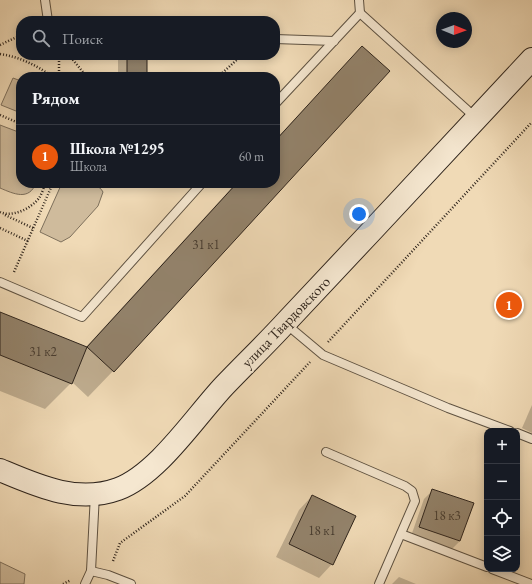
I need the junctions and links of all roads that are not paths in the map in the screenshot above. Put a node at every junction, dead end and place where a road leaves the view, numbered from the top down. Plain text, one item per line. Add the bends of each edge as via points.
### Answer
1 (45, 0) edge
2 (359, 0) edge
3 (360, 13) junction
4 (47, 16) edge
5 (280, 39) edge
6 (334, 41) junction
7 (529, 66) edge
8 (280, 99) edge
9 (477, 119) junction
10 (198, 188) edge
11 (0, 282) edge
12 (286, 324) junction
13 (502, 428) edge
14 (520, 435) edge
15 (532, 439) edge
16 (326, 452) dead end
17 (0, 470) edge
18 (95, 493) junction
19 (401, 534) junction
20 (484, 566) edge
21 (91, 571) junction
22 (500, 572) edge
23 (85, 584) edge
24 (131, 584) edge
25 (379, 584) edge
26 (532, 584) edge

1 - 4 lane
2 - 3 lane
3 - 6 lane
3 - 9 lane
5 - 6 lane
6 - 8 lane
7 - 9 main road, улица Твардовского
9 - 12 main road, улица Твардовского
10 - 11 lane via 82,317
12 - 13 lane via 323,355
12 - 18 main road, улица Твардовского via 223,387 146,472 116,490
14 - 15 lane
16 - 19 lane via 412,491 415,501
17 - 18 main road, улица Твардовского via 62,493
18 - 21 lane
19 - 20 lane
19 - 25 lane
21 - 23 lane
21 - 24 lane
22 - 26 lane

